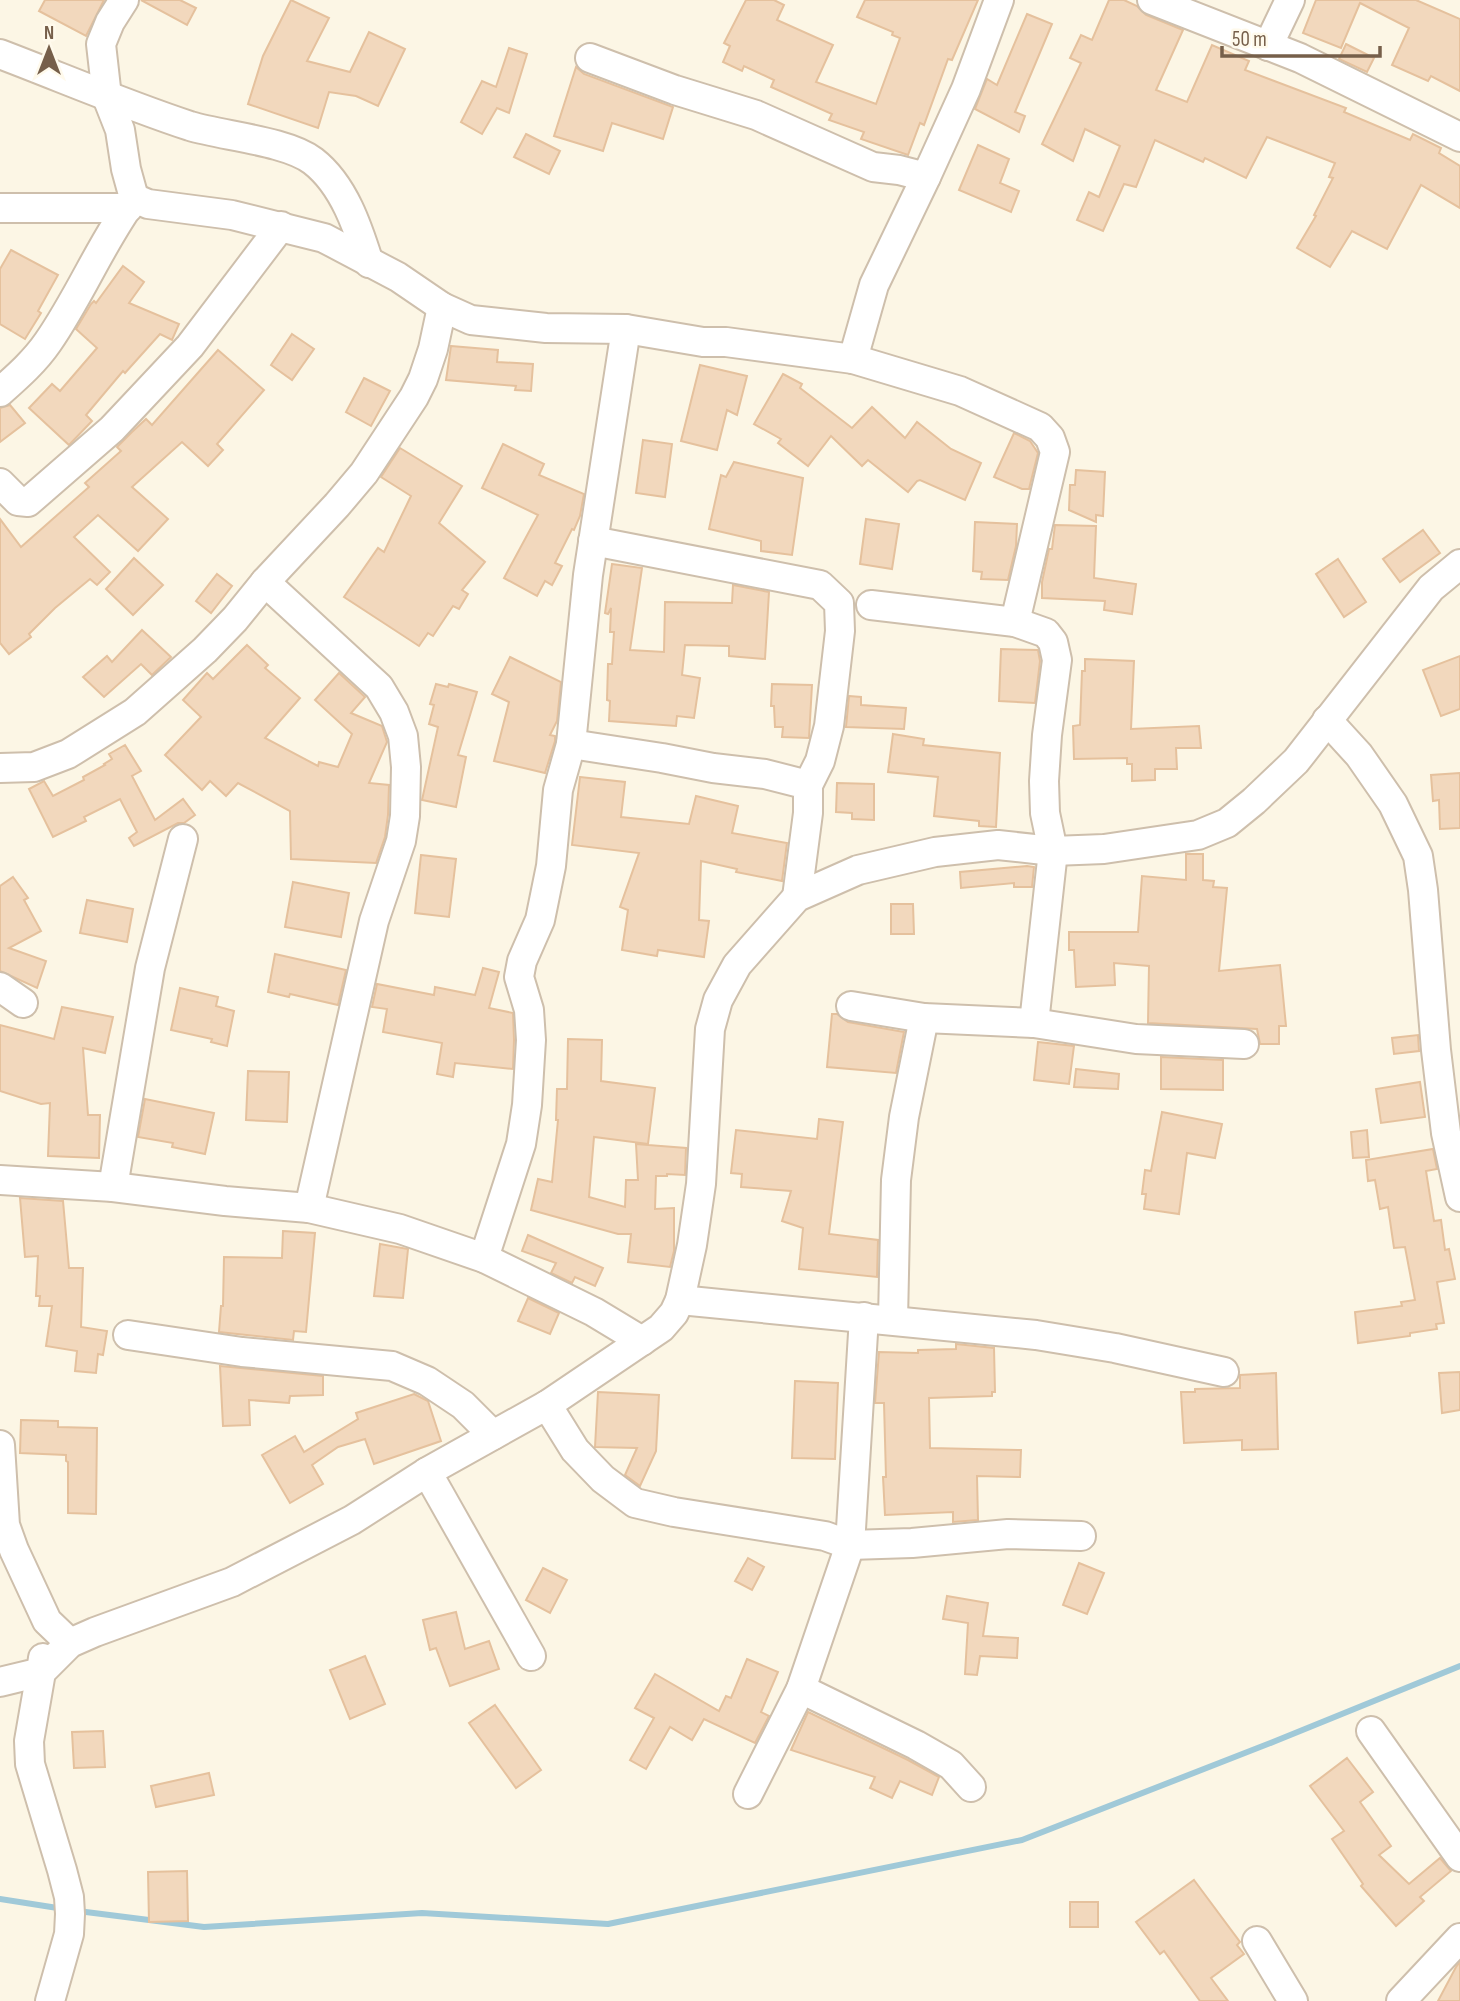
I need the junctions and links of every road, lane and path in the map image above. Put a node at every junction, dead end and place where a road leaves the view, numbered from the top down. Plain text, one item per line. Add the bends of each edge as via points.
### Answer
1 (124, 0) edge
2 (999, 0) edge
3 (1152, 0) edge
4 (1290, 0) edge
5 (1268, 46) junction
6 (0, 54) edge
7 (590, 58) dead end
8 (107, 97) junction
9 (1460, 137) edge
10 (926, 177) junction
11 (131, 203) junction
12 (0, 208) edge
13 (281, 226) junction
14 (369, 263) junction
15 (442, 307) junction
16 (626, 329) junction
17 (853, 359) junction
18 (0, 392) edge
19 (0, 483) edge
20 (593, 541) junction
21 (1460, 564) edge
22 (265, 582) junction
23 (871, 605) dead end
24 (1015, 622) junction
25 (1327, 720) junction
26 (570, 744) junction
27 (0, 768) edge
28 (808, 785) junction
29 (183, 839) dead end
30 (1053, 851) junction
31 (796, 897) junction
32 (0, 987) edge
33 (23, 1003) dead end
34 (851, 1006) dead end
35 (924, 1018) junction
36 (1034, 1023) junction
37 (1244, 1044) dead end
38 (0, 1180) edge
39 (113, 1187) junction
40 (1460, 1197) edge
41 (309, 1208) junction
42 (484, 1258) junction
43 (680, 1300) junction
44 (863, 1317) junction
45 (893, 1320) junction
46 (128, 1335) dead end
47 (642, 1342) junction
48 (1224, 1372) dead end
49 (547, 1405) junction
50 (494, 1435) junction
51 (0, 1445) edge
52 (427, 1472) junction
53 (1081, 1536) dead end
54 (850, 1545) junction
55 (47, 1621) junction
56 (70, 1643) junction
57 (531, 1656) dead end
58 (41, 1672) junction
59 (0, 1682) edge
60 (801, 1689) junction
61 (1371, 1731) dead end
62 (971, 1787) dead end
63 (748, 1794) dead end
64 (1460, 1857) edge
65 (1460, 1938) edge
66 (1257, 1941) dead end
67 (50, 2001) edge
68 (1293, 2001) edge
69 (1401, 2001) edge

1 - 8 street via 101,44
2 - 10 street
3 - 5 street
4 - 5 street
5 - 9 street
6 - 8 street
7 - 10 street via 756,115 873,167
8 - 11 street via 120,130
8 - 14 street via 312,160 345,201
10 - 17 street via 874,285
11 - 12 street
11 - 13 street
11 - 18 street via 48,342
13 - 14 street via 324,238
13 - 19 street via 190,346 111,429 27,502 18,501
14 - 15 street
15 - 16 street via 471,320 499,324
15 - 22 street via 433,349 414,397 364,473
16 - 17 street
16 - 20 street
17 - 24 street via 960,391 1040,427 1050,438 1055,452
20 - 26 street
20 - 28 street via 820,585 839,603 830,726
21 - 25 street via 1431,588
22 - 27 street via 205,650 135,712 68,754 34,767
22 - 41 street via 379,687 403,736 406,767 401,841 374,921
23 - 24 street
24 - 30 street via 1046,634 1057,660 1044,781
25 - 30 street via 1296,761 1227,823 1198,835 1104,849
25 - 40 street via 1359,755 1393,804 1418,856 1446,1132
26 - 28 street via 765,774
26 - 42 street via 558,790 546,894 519,977 529,1010 531,1040 521,1144
28 - 31 street
29 - 39 street via 150,968
30 - 31 street via 998,845 935,852 858,870
30 - 36 street
31 - 43 street via 737,965 718,1000 710,1029 701,1184
32 - 33 street
34 - 35 street
35 - 36 street
35 - 45 street via 897,1180
36 - 37 street via 1136,1039
38 - 39 street
39 - 41 street
41 - 42 street via 400,1229
42 - 47 street via 594,1312
43 - 44 street
43 - 47 street via 661,1328
44 - 45 street
44 - 54 street
45 - 48 street via 1036,1335
46 - 50 street via 242,1352 392,1366 427,1381 463,1405
47 - 49 street
49 - 50 street
49 - 54 street via 575,1450 635,1503 825,1536
50 - 52 street
51 - 55 street via 5,1525
52 - 56 street via 352,1520 232,1582
52 - 57 street
53 - 54 street via 1008,1534
54 - 60 street
55 - 56 street
55 - 58 street
56 - 58 street
58 - 59 street
58 - 67 street via 29,1741 30,1764 62,1870 70,1914 69,1934
60 - 62 street via 951,1765
60 - 63 street
61 - 64 street
65 - 69 street
66 - 68 street

